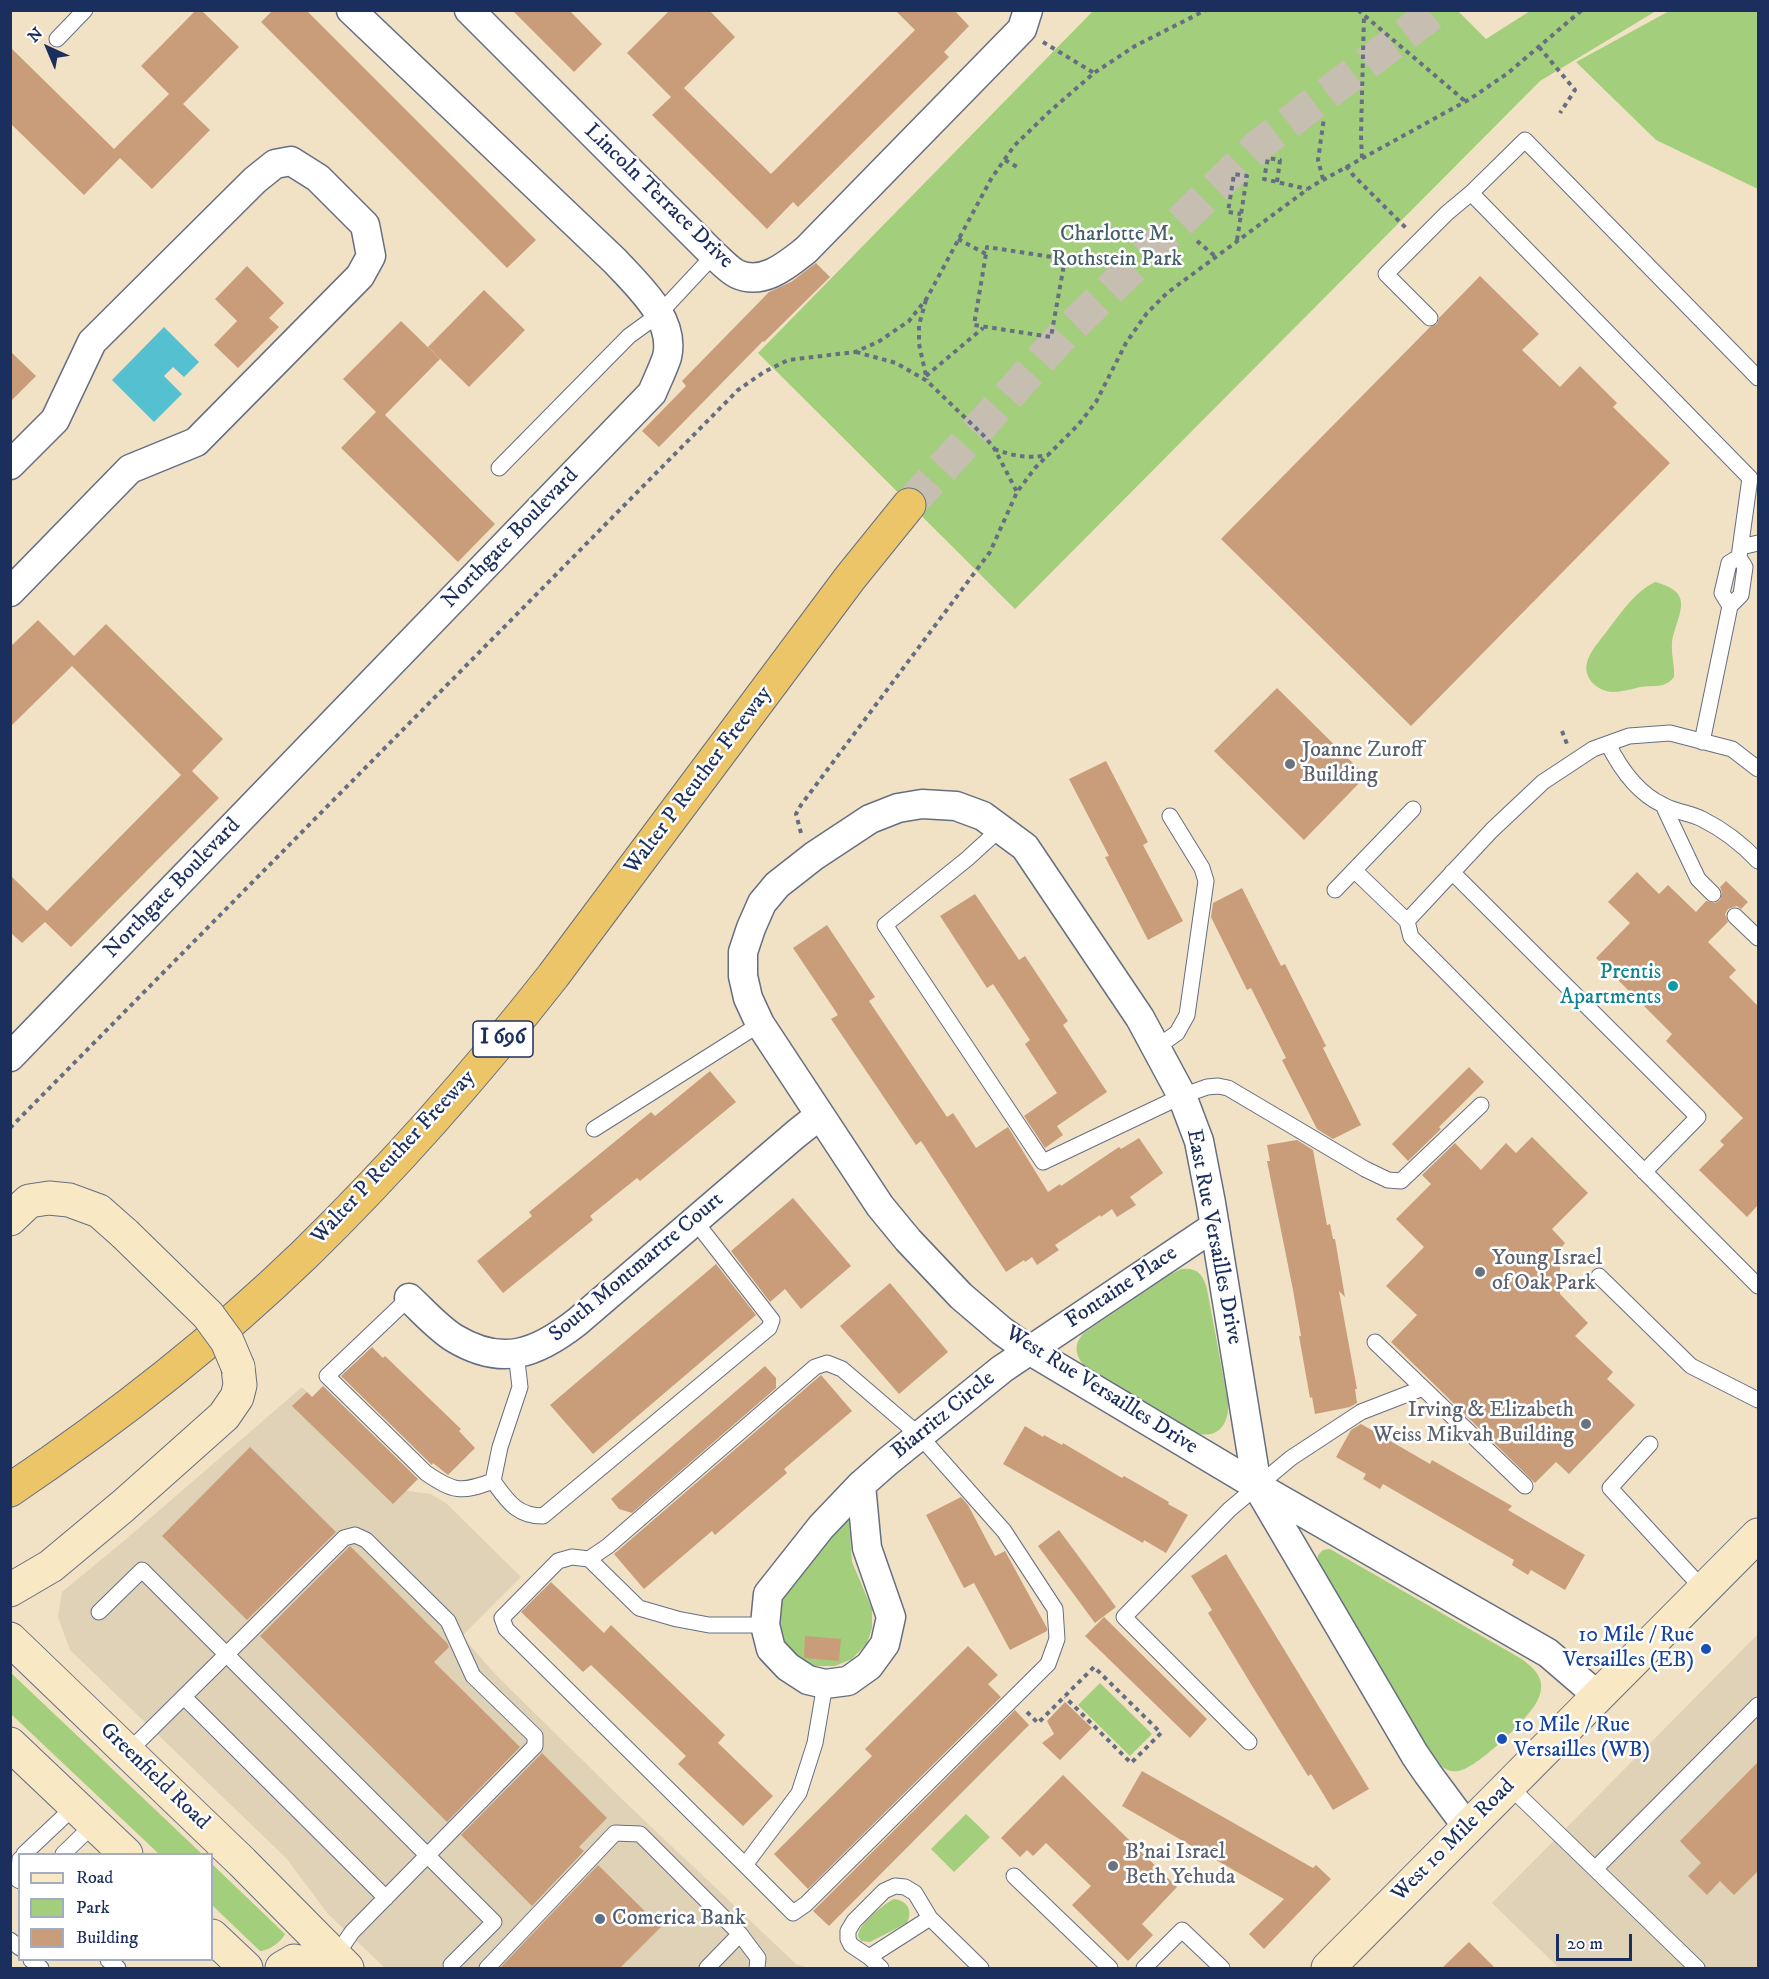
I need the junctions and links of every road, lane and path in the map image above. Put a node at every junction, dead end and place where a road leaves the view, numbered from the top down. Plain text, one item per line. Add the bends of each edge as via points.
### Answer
1 (85, 10) edge
2 (351, 10) edge
3 (469, 10) edge
4 (1206, 10) edge
5 (1358, 10) edge
6 (1582, 10) edge
7 (1364, 15) junction
8 (1025, 20) edge
9 (57, 39) dead end
10 (1539, 47) junction
11 (1094, 73) junction
12 (1466, 101) junction
13 (1560, 113) dead end
14 (1324, 118) dead end
15 (1362, 158) junction
16 (1005, 160) junction
17 (1346, 166) junction
18 (1019, 168) dead end
19 (1323, 179) junction
20 (1277, 182) junction
21 (1307, 189) junction
22 (1471, 193) junction
23 (1241, 214) junction
24 (1410, 232) dead end
25 (958, 239) junction
26 (1197, 241) dead end
27 (1237, 241) junction
28 (986, 254) junction
29 (714, 255) junction
30 (1216, 257) junction
31 (927, 298) junction
32 (658, 315) junction
33 (1430, 318) dead end
34 (984, 327) junction
35 (855, 352) junction
36 (1758, 378) edge
37 (927, 379) junction
38 (994, 448) junction
39 (1048, 455) junction
40 (10, 465) edge
41 (499, 468) dead end
42 (1017, 492) junction
43 (909, 505) tunnel mouth
44 (1758, 543) edge
45 (1740, 552) junction
46 (10, 592) edge
47 (1562, 731) dead end
48 (1702, 742) junction
49 (1567, 744) dead end
50 (1608, 744) junction
51 (1758, 769) edge
52 (1663, 805) junction
53 (1413, 809) dead end
54 (1170, 816) dead end
55 (1001, 828) junction
56 (823, 850) junction
57 (1758, 861) edge
58 (1354, 870) junction
59 (1452, 872) junction
60 (1335, 890) dead end
61 (1713, 894) dead end
62 (1735, 916) dead end
63 (1407, 921) junction
64 (1758, 938) edge
65 (760, 1024) junction
66 (15, 1044) edge
67 (1156, 1047) junction
68 (1182, 1096) junction
69 (1481, 1105) dead end
70 (820, 1115) junction
71 (10, 1128) edge
72 (594, 1129) dead end
73 (1644, 1172) junction
74 (10, 1219) edge
75 (695, 1221) junction
76 (1215, 1226) junction
77 (1599, 1276) dead end
78 (1758, 1286) edge
79 (409, 1298) joint
80 (1375, 1342) dead end
81 (1029, 1350) junction
82 (516, 1353) junction
83 (1423, 1388) junction
84 (1758, 1400) edge
85 (919, 1435) junction
86 (1650, 1443) dead end
87 (493, 1481) junction
88 (861, 1485) junction
89 (1257, 1486) junction
90 (1525, 1486) dead end
91 (10, 1490) edge
92 (1758, 1535) edge
93 (589, 1559) junction
94 (10, 1590) edge
95 (1704, 1590) junction
96 (99, 1612) dead end
97 (765, 1625) junction
98 (10, 1639) edge
99 (227, 1655) junction
100 (825, 1684) junction
101 (1598, 1696) junction
102 (184, 1697) junction
103 (1065, 1697) junction
104 (1013, 1699) junction
105 (1758, 1705) edge
106 (1249, 1742) dead end
107 (10, 1744) edge
108 (128, 1752) junction
109 (1509, 1786) junction
110 (84, 1815) junction
111 (1468, 1828) junction
112 (26, 1853) edge
113 (64, 1853) edge
114 (125, 1853) edge
115 (428, 1856) junction
116 (745, 1865) junction
117 (1595, 1869) junction
118 (1014, 1876) dead end
119 (386, 1899) junction
120 (930, 1918) junction
121 (740, 1934) junction
122 (213, 1937) edge
123 (869, 1957) junction
124 (333, 1965) edge
125 (451, 1965) dead end
126 (1338, 1965) edge
127 (246, 1968) edge
128 (282, 1968) edge
129 (487, 1968) edge
130 (707, 1968) edge
131 (757, 1968) edge
132 (881, 1968) edge
133 (981, 1968) edge
134 (1110, 1968) edge
135 (1144, 1968) edge
136 (1222, 1968) edge
137 (1697, 1968) edge

1 - 9 lane
2 - 32 street, Northgate Boulevard via 615,261
3 - 29 street, Lincoln Terrace Drive
4 - 11 path via 1135,46
5 - 7 path
6 - 10 path
7 - 12 path
7 - 15 path
8 - 11 path via 1065,57
8 - 29 street, Lincoln Terrace Drive via 814,241 781,270 755,279 736,274
10 - 12 path
10 - 13 path via 1575,90
11 - 16 path via 1014,146
12 - 15 path
14 - 19 path via 1318,160
15 - 17 path
16 - 18 path
16 - 25 path
17 - 19 path
17 - 24 path
19 - 21 path
20 - 20 path via 1264,179 1268,158 1280,160
20 - 21 path
21 - 27 path
22 - 33 lane via 1386,274
22 - 36 lane via 1525,140
22 - 45 lane via 1750,478
23 - 23 path via 1247,176 1234,174 1228,212
23 - 27 path
25 - 28 path
25 - 31 path
26 - 30 path
27 - 30 path
28 - 34 path via 974,326
28 - 34 path via 987,247 1065,259 1051,337
29 - 32 lane
30 - 39 path via 1147,313 1126,343 1096,402
31 - 35 path via 909,321
31 - 37 path via 919,325 919,344
32 - 41 lane via 629,336
32 - 66 street, Northgate Boulevard via 669,335 667,357 652,393
34 - 37 path
35 - 37 path via 896,363
35 - 71 path via 788,360 738,390
37 - 38 path
38 - 39 path via 1033,458
38 - 42 path
39 - 42 path
40 - 46 street via 55,420 92,342 275,164 291,160 318,178 365,225 371,256 360,276 196,442 130,469
42 - 56 path via 990,552 796,814 801,834
43 - 91 highway, Walter P Reuther Freeway / I 696 via 525,1011 407,1149 304,1255 231,1321 138,1397
44 - 45 lane
45 - 48 lane via 1745,567 1741,595 1730,606
47 - 49 path
48 - 50 lane via 1670,733 1629,736
48 - 51 lane via 1732,749
50 - 52 lane via 1626,774
50 - 59 lane via 1593,749 1543,782
52 - 57 lane via 1727,833
52 - 61 lane via 1698,879
53 - 58 lane
54 - 67 lane via 1206,881 1187,1015 1177,1033
55 - 56 street, East Rue Versailles Drive via 956,806 922,804 870,819
55 - 67 street, East Rue Versailles Drive via 1025,847
55 - 68 lane via 885,925 1043,1162
56 - 65 street, West Rue Versailles Drive via 777,885 762,903 751,928 743,952 743,976
58 - 60 lane
58 - 63 lane
59 - 63 lane
59 - 73 lane via 1698,1117
62 - 64 lane
63 - 73 lane via 1411,937
65 - 70 street, West Rue Versailles Drive
65 - 72 lane
67 - 68 street, East Rue Versailles Drive
68 - 69 lane via 1207,1087 1228,1088 1365,1170 1401,1181
68 - 76 street, East Rue Versailles Drive via 1199,1141
70 - 75 street, South Montmartre Court
70 - 81 street, West Rue Versailles Drive via 880,1206 908,1240 961,1296
73 - 78 lane
74 - 94 main road, bridge via 29,1201 49,1198 69,1200 99,1211 208,1315 227,1341 238,1367 240,1385 224,1416 51,1566
75 - 82 street, South Montmartre Court via 556,1339
75 - 87 lane via 772,1320 769,1328 543,1516 531,1516 512,1506
76 - 81 street, Fontaine Place
76 - 89 street, East Rue Versailles Drive
77 - 84 lane via 1691,1366
79 - 82 street, South Montmartre Court via 453,1337 471,1347
79 - 87 lane via 327,1376 442,1484 456,1489 473,1488
80 - 83 lane
81 - 85 street, Biarritz Circle
81 - 89 street, West Rue Versailles Drive
82 - 87 lane via 520,1387
83 - 89 lane via 1361,1412 1291,1458
83 - 90 lane
85 - 88 street, Biarritz Circle
85 - 93 lane via 842,1369 827,1363 815,1367
85 - 104 lane via 1004,1531 1055,1609 1057,1639 1048,1664
86 - 95 lane via 1610,1488
88 - 97 street, Biarritz Circle via 821,1527 768,1594
88 - 100 street via 867,1548 891,1617 885,1644 869,1666 848,1681
89 - 101 street via 1548,1653
89 - 106 lane via 1124,1617
89 - 111 street, West Rue Versailles Drive via 1415,1755
92 - 95 main road, West 10 Mile Road
93 - 97 lane via 639,1608 709,1625
93 - 116 lane via 572,1557 558,1561 502,1618 506,1629
95 - 101 main road, West 10 Mile Road
96 - 99 lane via 142,1570
97 - 100 street, Biarritz Circle via 771,1648 788,1667 808,1680
98 - 108 main road, Greenfield Road
99 - 102 lane
99 - 115 lane
99 - 115 lane via 344,1538 355,1535 366,1540 448,1621 473,1676 535,1736 535,1746
100 - 116 lane via 814,1743 799,1792
101 - 109 main road, West 10 Mile Road
102 - 108 lane
102 - 119 lane
103 - 103 path via 1094,1667 1161,1733 1131,1763
103 - 104 path via 1038,1723
104 - 116 lane via 793,1914
105 - 117 lane
107 - 110 main road
108 - 124 main road, Greenfield Road via 242,1862
109 - 111 main road, West 10 Mile Road
109 - 117 lane
110 - 112 lane
110 - 113 lane
110 - 114 main road
111 - 126 main road, West 10 Mile Road
115 - 119 lane
115 - 125 lane via 494,1922
117 - 137 lane
118 - 134 lane
119 - 124 lane via 352,1932
120 - 123 lane
120 - 123 lane via 912,1890 895,1886 884,1891 848,1931 851,1946
120 - 133 lane
121 - 129 lane via 640,1834 615,1833
121 - 130 lane
121 - 131 lane via 758,1958
122 - 127 main road
123 - 132 lane
124 - 128 main road via 294,1961
135 - 136 lane via 1182,1930

